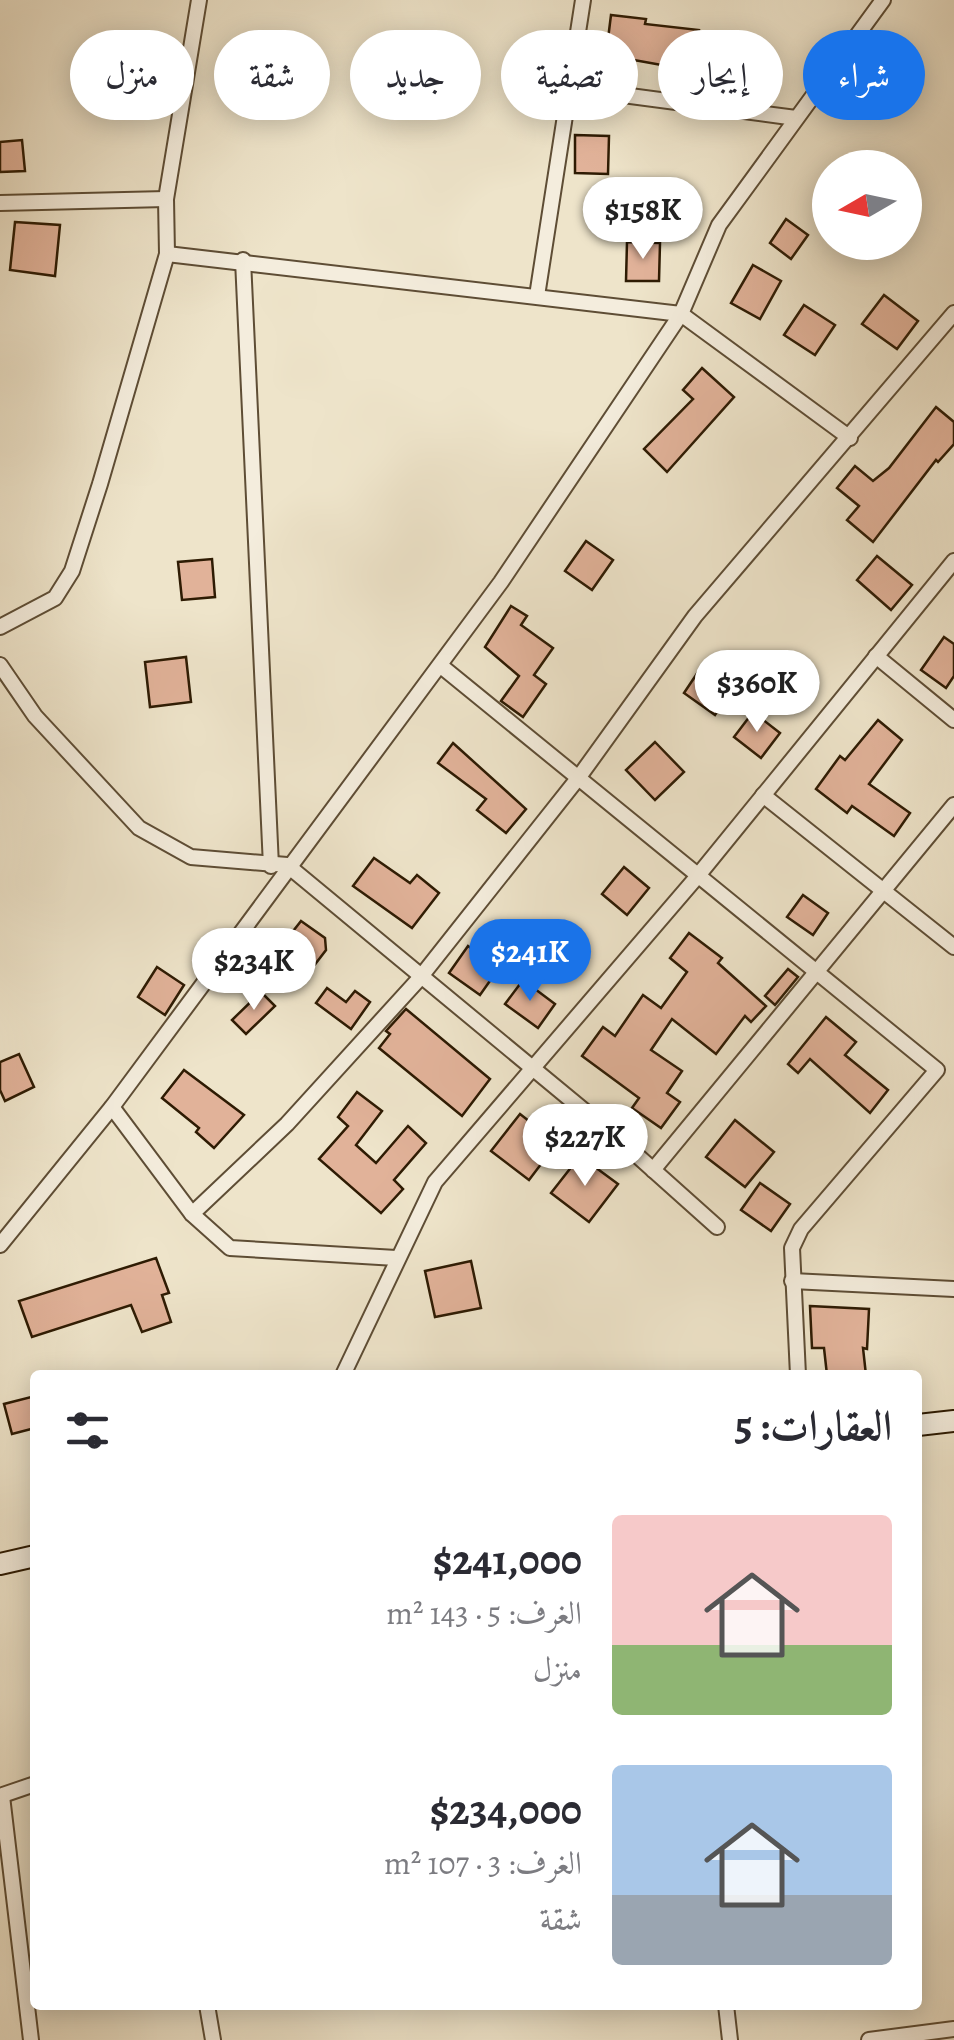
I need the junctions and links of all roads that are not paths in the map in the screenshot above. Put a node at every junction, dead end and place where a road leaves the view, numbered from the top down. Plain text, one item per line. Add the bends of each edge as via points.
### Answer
1 (199, 0) edge
2 (583, 0) edge
3 (883, 0) edge
4 (579, 30) edge
5 (638, 97) edge
6 (796, 118) junction
7 (565, 120) edge
8 (166, 199) junction
9 (0, 203) edge
10 (167, 254) junction
11 (242, 260) junction
12 (537, 296) junction
13 (681, 314) junction
14 (954, 314) edge
15 (850, 438) junction
16 (954, 561) edge
17 (0, 627) edge
18 (876, 656) junction
19 (0, 665) edge
20 (442, 666) junction
21 (954, 720) edge
22 (579, 777) junction
23 (763, 794) junction
24 (954, 806) edge
25 (279, 866) junction
26 (696, 878) junction
27 (884, 892) junction
28 (954, 947) edge
29 (818, 974) junction
30 (419, 978) junction
31 (533, 1071) junction
32 (112, 1107) junction
33 (653, 1170) junction
34 (192, 1214) junction
35 (717, 1228) dead end
36 (0, 1245) edge
37 (396, 1258) junction
38 (792, 1281) junction
39 (954, 1289) edge
40 (345, 1370) edge
41 (798, 1370) edge
42 (954, 1421) edge
43 (922, 1425) edge
44 (30, 1557) edge
45 (0, 1564) edge
46 (30, 1786) edge
47 (1, 1796) edge
48 (208, 2010) edge
49 (727, 2010) edge
50 (954, 2029) edge
51 (31, 2040) edge
52 (213, 2040) edge
53 (730, 2040) edge
54 (868, 2040) edge

1 - 8 street
2 - 4 street
3 - 6 street
5 - 6 street
6 - 13 street via 719,225
7 - 12 street
8 - 9 street
8 - 10 street
10 - 11 street
10 - 17 street via 72,571 55,598
11 - 12 street
11 - 25 street
12 - 13 street
13 - 15 street
13 - 20 street
14 - 15 street
15 - 22 street via 695,616
16 - 18 street
18 - 21 street
18 - 23 street
19 - 25 street via 35,716 139,828 190,857
20 - 22 street
20 - 25 street
22 - 26 street
22 - 30 street
23 - 26 street
23 - 27 street
24 - 27 street
25 - 30 street
25 - 32 street
26 - 29 street
26 - 31 street
27 - 28 street
27 - 29 street
29 - 33 street
29 - 38 street via 937,1070 801,1229 792,1248
30 - 31 street
30 - 34 street via 287,1124
31 - 33 street
31 - 37 street via 435,1182
32 - 34 street
32 - 36 street
33 - 35 street
34 - 37 street via 213,1237 248,1252
37 - 40 street
38 - 39 street
38 - 41 street
42 - 43 street
44 - 45 street
46 - 47 street
47 - 51 street
48 - 52 street
49 - 53 street
50 - 54 street

